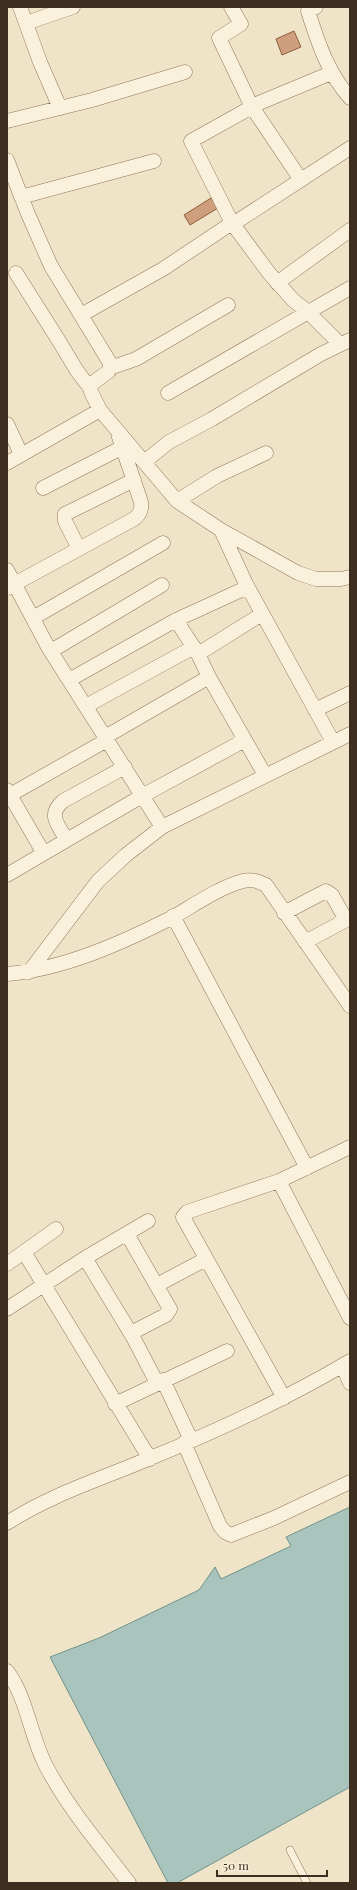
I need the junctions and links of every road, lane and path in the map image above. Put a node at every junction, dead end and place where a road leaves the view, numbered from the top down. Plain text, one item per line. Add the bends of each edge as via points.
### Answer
1 (20, 7) edge
2 (73, 7) edge
3 (231, 7) edge
4 (316, 7) edge
5 (26, 23) junction
6 (185, 72) dead end
7 (331, 73) junction
8 (350, 98) edge
9 (252, 107) junction
10 (60, 108) junction
11 (7, 121) edge
12 (350, 148) edge
13 (7, 160) edge
14 (154, 161) dead end
15 (301, 180) junction
16 (21, 197) junction
17 (233, 224) junction
18 (350, 230) edge
19 (16, 273) dead end
20 (277, 283) junction
21 (350, 288) edge
22 (228, 305) dead end
23 (308, 312) junction
24 (81, 315) junction
25 (345, 342) edge
26 (110, 368) junction
27 (90, 388) junction
28 (168, 394) dead end
29 (100, 410) junction
30 (7, 424) edge
31 (117, 430) junction
32 (123, 446) junction
33 (266, 452) dead end
34 (21, 454) junction
35 (144, 462) junction
36 (7, 463) edge
37 (134, 480) junction
38 (43, 488) dead end
39 (177, 501) junction
40 (221, 530) junction
41 (163, 543) dead end
42 (79, 550) junction
43 (7, 570) edge
44 (350, 577) edge
45 (162, 585) dead end
46 (11, 586) edge
47 (248, 587) junction
48 (262, 614) junction
49 (33, 618) junction
50 (176, 620) junction
51 (196, 650) junction
52 (51, 651) junction
53 (209, 676) junction
54 (69, 680) junction
55 (350, 693) edge
56 (86, 706) junction
57 (316, 710) junction
58 (350, 734) edge
59 (106, 738) junction
60 (245, 740) junction
61 (333, 742) junction
62 (125, 767) junction
63 (266, 776) junction
64 (142, 796) junction
65 (9, 798) edge
66 (162, 827) junction
67 (66, 840) junction
68 (43, 852) junction
69 (7, 875) edge
70 (284, 913) junction
71 (173, 916) junction
72 (348, 919) edge
73 (304, 942) junction
74 (28, 972) junction
75 (7, 974) edge
76 (350, 1006) edge
77 (350, 1147) edge
78 (307, 1168) junction
79 (279, 1181) junction
80 (148, 1221) dead end
81 (56, 1230) dead end
82 (127, 1234) junction
83 (24, 1252) junction
84 (85, 1258) junction
85 (206, 1259) junction
86 (7, 1264) edge
87 (44, 1285) junction
88 (157, 1285) junction
89 (7, 1309) edge
90 (350, 1318) edge
91 (131, 1333) junction
92 (227, 1351) dead end
93 (346, 1363) edge
94 (160, 1381) junction
95 (350, 1382) edge
96 (284, 1398) junction
97 (115, 1404) junction
98 (187, 1442) junction
99 (150, 1459) junction
100 (350, 1482) edge
101 (7, 1523) edge
102 (7, 1671) edge
103 (290, 1850) dead end
104 (129, 1883) edge
105 (307, 1883) edge

1 - 5 street
2 - 5 street
3 - 9 street via 240,24 219,38
4 - 7 street via 308,11
5 - 10 street
6 - 10 street
7 - 8 street
7 - 9 street via 277,94
9 - 15 street
9 - 17 street via 191,141
10 - 11 street
12 - 15 street
13 - 16 street
14 - 16 street
15 - 17 street
16 - 24 street via 51,266
17 - 20 street
17 - 24 street via 163,269
18 - 20 street
19 - 27 street
20 - 23 street
21 - 23 street
22 - 26 street via 136,359
23 - 25 street
23 - 28 street
24 - 26 street
25 - 35 street via 169,442
26 - 27 street via 106,374 92,382
27 - 29 street
29 - 31 street
29 - 34 street
30 - 34 street
31 - 32 street
31 - 35 street
32 - 37 street
32 - 38 street
33 - 39 street via 217,476
34 - 36 street
35 - 39 street
37 - 42 street via 141,502 140,514
37 - 42 street via 65,514 65,521
39 - 40 street
40 - 44 street via 298,572 316,579
40 - 47 street
41 - 49 street
42 - 46 street
43 - 46 street
45 - 52 street
46 - 49 street
47 - 48 street
47 - 50 street
48 - 51 street
48 - 57 street
49 - 52 street
50 - 51 street
50 - 54 street
51 - 53 street
51 - 56 street
52 - 54 street
53 - 59 street
53 - 60 street
54 - 56 street
55 - 57 street
56 - 59 street
57 - 61 street
58 - 61 street
59 - 62 street
59 - 65 street
60 - 63 street
60 - 64 street
61 - 63 street
62 - 64 street
62 - 67 street via 57,806 54,811 55,817
63 - 66 street
64 - 66 street
64 - 67 street
65 - 68 street
66 - 74 street via 98,881
67 - 68 street
68 - 69 street
70 - 71 street via 266,885 256,880 235,884
70 - 72 street via 326,891 332,894
70 - 73 street
71 - 74 street via 87,955
71 - 78 street
72 - 73 street
73 - 76 street
74 - 75 street
77 - 78 street
78 - 79 street
79 - 85 street via 184,1214 184,1221
79 - 90 street
80 - 82 street
81 - 83 street
82 - 84 street
82 - 88 street
83 - 86 street
83 - 87 street
84 - 87 street
84 - 91 street
85 - 88 street
85 - 96 street
87 - 89 street
87 - 97 street
88 - 91 street via 169,1306 169,1311
91 - 94 street
92 - 94 street
93 - 95 street
93 - 96 street
94 - 97 street
94 - 98 street
96 - 98 street
97 - 99 street
98 - 99 street
98 - 100 street via 220,1526 231,1535
99 - 101 street via 58,1496
102 - 104 street via 18,1692 45,1763 61,1791
103 - 105 lane

